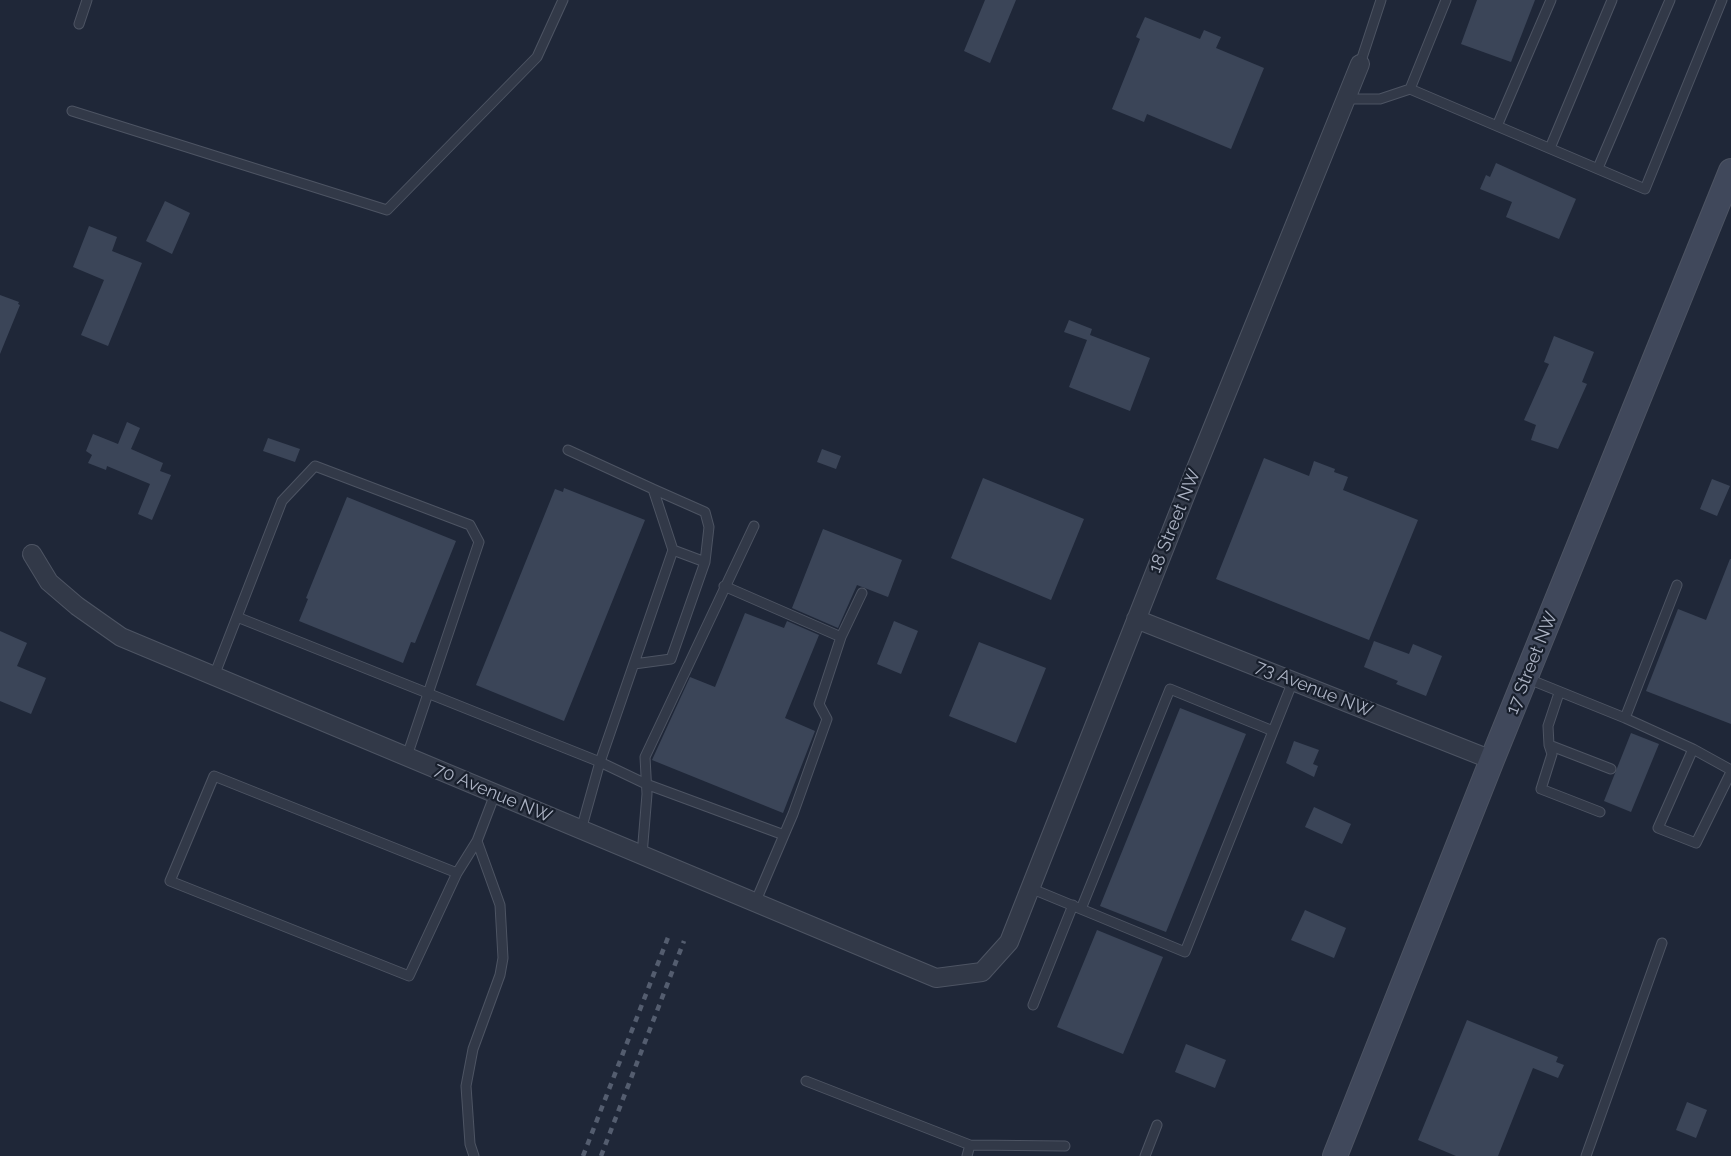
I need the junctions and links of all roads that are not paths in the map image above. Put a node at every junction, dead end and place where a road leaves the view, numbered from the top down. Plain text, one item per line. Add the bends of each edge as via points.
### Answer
1 (87, 0) edge
2 (563, 0) edge
3 (1381, 0) edge
4 (1446, 0) edge
5 (1551, 0) edge
6 (1612, 0) edge
7 (1670, 0) edge
8 (1722, 0) edge
9 (79, 24) dead end
10 (1360, 64) joint
11 (1410, 89) junction
12 (1346, 99) junction
13 (72, 111) dead end
14 (1497, 126) junction
15 (1550, 148) junction
16 (1598, 168) junction
17 (1731, 171) edge
18 (568, 450) dead end
19 (653, 489) junction
20 (754, 526) dead end
21 (673, 550) junction
22 (32, 554) dead end
23 (705, 562) junction
24 (1677, 585) dead end
25 (724, 586) junction
26 (862, 593) dead end
27 (237, 617) junction
28 (1136, 619) junction
29 (841, 637) junction
30 (634, 664) junction
31 (214, 676) junction
32 (1526, 678) junction
33 (1293, 681) junction
34 (1559, 693) junction
35 (428, 694) junction
36 (1625, 718) junction
37 (1273, 731) junction
38 (1549, 745) junction
39 (1693, 749) junction
40 (406, 756) junction
41 (1492, 760) junction
42 (600, 762) junction
43 (1611, 769) dead end
44 (1731, 771) edge
45 (646, 784) junction
46 (495, 794) junction
47 (1600, 812) dead end
48 (581, 830) junction
49 (784, 835) junction
50 (477, 841) junction
51 (642, 855) junction
52 (457, 873) junction
53 (1030, 888) junction
54 (755, 903) junction
55 (1077, 907) junction
56 (1662, 943) dead end
57 (982, 972) joint
58 (1033, 1005) dead end
59 (806, 1081) dead end
60 (1157, 1125) dead end
61 (470, 1144) junction
62 (970, 1145) junction
63 (1065, 1146) dead end
64 (465, 1156) edge
65 (474, 1156) edge
66 (967, 1156) edge
67 (1145, 1156) edge
68 (1335, 1156) edge
69 (1586, 1156) edge

1 - 9 lane
2 - 13 lane via 537,57 387,210
3 - 10 lane
4 - 11 lane
5 - 14 lane
6 - 15 lane
7 - 16 lane
8 - 16 lane via 1645,189
10 - 12 street, 18 Street NW
11 - 12 lane via 1380,99
11 - 14 lane
12 - 28 street, 18 Street NW
14 - 15 lane
15 - 16 lane
17 - 32 main road, 17 Street NW
18 - 19 lane
19 - 21 lane
19 - 23 lane via 705,512 709,527
20 - 25 lane
21 - 23 lane
21 - 30 lane
22 - 31 street, 70 Avenue NW via 49,582 121,637
23 - 30 lane via 671,659
24 - 36 lane
25 - 29 lane
25 - 45 lane via 645,758
26 - 29 lane
27 - 31 lane
27 - 35 lane
27 - 35 lane via 282,501 315,466 470,525 479,542
28 - 33 street, 73 Avenue NW
28 - 53 street, 18 Street NW
29 - 49 lane via 819,704 827,719
30 - 42 lane
31 - 40 street, 70 Avenue NW
32 - 34 lane
32 - 41 main road, 17 Street NW
33 - 37 lane
33 - 41 street, 73 Avenue NW
34 - 36 lane
34 - 38 lane via 1548,726
35 - 40 lane
35 - 42 lane
36 - 39 lane
37 - 55 lane via 1170,689
37 - 55 lane via 1185,952
38 - 43 lane
38 - 47 lane via 1552,754 1541,789
39 - 44 lane
39 - 44 lane via 1658,828 1695,843
40 - 46 street, 70 Avenue NW
41 - 68 main road, 17 Street NW
42 - 45 lane
42 - 48 lane
45 - 49 lane
45 - 51 lane
46 - 48 street, 70 Avenue NW
46 - 50 lane
48 - 51 street, 70 Avenue NW
49 - 54 lane
50 - 52 lane
50 - 61 lane via 500,905 503,958 472,1049 466,1086
51 - 54 street, 70 Avenue NW
52 - 52 lane via 409,976 170,881 214,776
53 - 55 lane
53 - 57 street, 18 Street NW via 1009,942
54 - 57 street, 70 Avenue NW via 936,978
55 - 58 lane
56 - 69 lane
59 - 62 lane
60 - 67 lane
61 - 64 lane
61 - 65 lane
62 - 63 lane
62 - 66 lane

